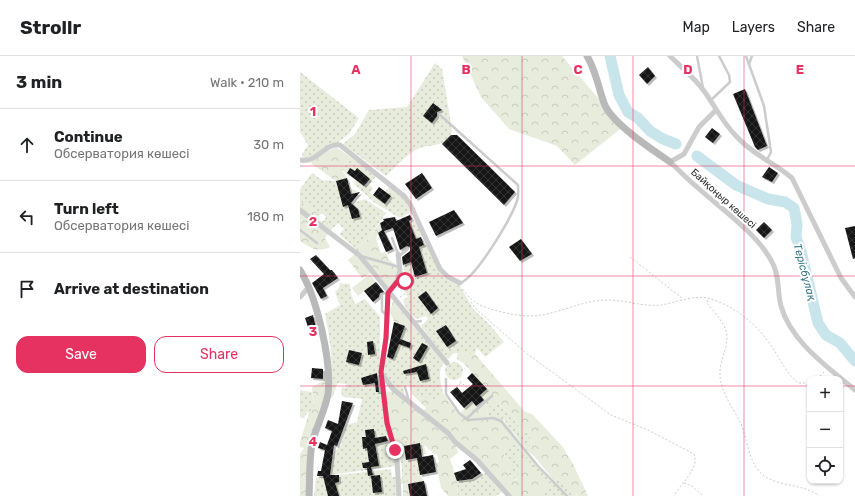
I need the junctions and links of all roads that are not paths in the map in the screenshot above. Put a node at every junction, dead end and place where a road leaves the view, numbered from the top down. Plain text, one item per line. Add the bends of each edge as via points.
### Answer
1 (587, 56) edge
2 (670, 56) edge
3 (697, 56) edge
4 (719, 56) edge
5 (746, 56) edge
6 (752, 56) edge
7 (749, 65) junction
8 (704, 90) junction
9 (710, 101) junction
10 (716, 110) junction
11 (439, 114) dead end
12 (300, 160) edge
13 (766, 160) junction
14 (670, 162) junction
15 (300, 210) edge
16 (300, 230) edge
17 (392, 238) dead end
18 (317, 243) dead end
19 (408, 249) dead end
20 (359, 255) junction
21 (398, 255) junction
22 (399, 268) junction
23 (300, 270) edge
24 (399, 282) junction
25 (460, 283) joint
26 (308, 288) junction
27 (407, 290) road end
28 (388, 293) junction
29 (382, 295) dead end
30 (300, 297) edge
31 (855, 297) edge
32 (386, 316) junction
33 (421, 321) dead end
34 (413, 323) junction
35 (447, 363) dead end
36 (381, 372) junction
37 (446, 379) dead end
38 (405, 387) dead end
39 (855, 390) edge
40 (492, 396) dead end
41 (410, 404) junction
42 (466, 419) junction
43 (309, 496) edge
44 (399, 496) edge
45 (509, 496) edge
46 (567, 496) edge

1 - 14 street, Байқоңыр көшесі via 595,70 604,104 624,127
2 - 8 street
3 - 8 lane
4 - 9 lane via 730,82
5 - 7 lane
6 - 7 lane
7 - 13 lane via 764,106 771,152
8 - 9 street
9 - 10 street
10 - 13 street via 739,140 753,153
10 - 14 street via 699,127 684,154
11 - 25 lane via 518,185 518,200 493,246 468,278
12 - 25 street via 310,160 333,146 340,145 398,189 410,204 440,270
13 - 31 street via 792,178 834,265
14 - 39 street, Байқоңыр көшесі via 735,219 765,251 777,274 781,306 797,337
15 - 20 street
16 - 18 lane
17 - 21 lane
19 - 21 lane
20 - 22 lane
20 - 28 street
21 - 22 street
22 - 24 street
23 - 26 street
24 - 27 lane
24 - 28 street
26 - 30 street
26 - 43 street via 325,345 329,382 325,406 313,443
28 - 32 street
28 - 34 street
29 - 32 lane via 382,311
32 - 36 street
33 - 34 lane
34 - 35 street
36 - 41 street via 392,389
36 - 44 street via 387,423 398,460
37 - 42 lane via 446,395
38 - 41 lane
40 - 42 lane
41 - 45 street via 477,460
42 - 46 lane via 493,418 501,421

